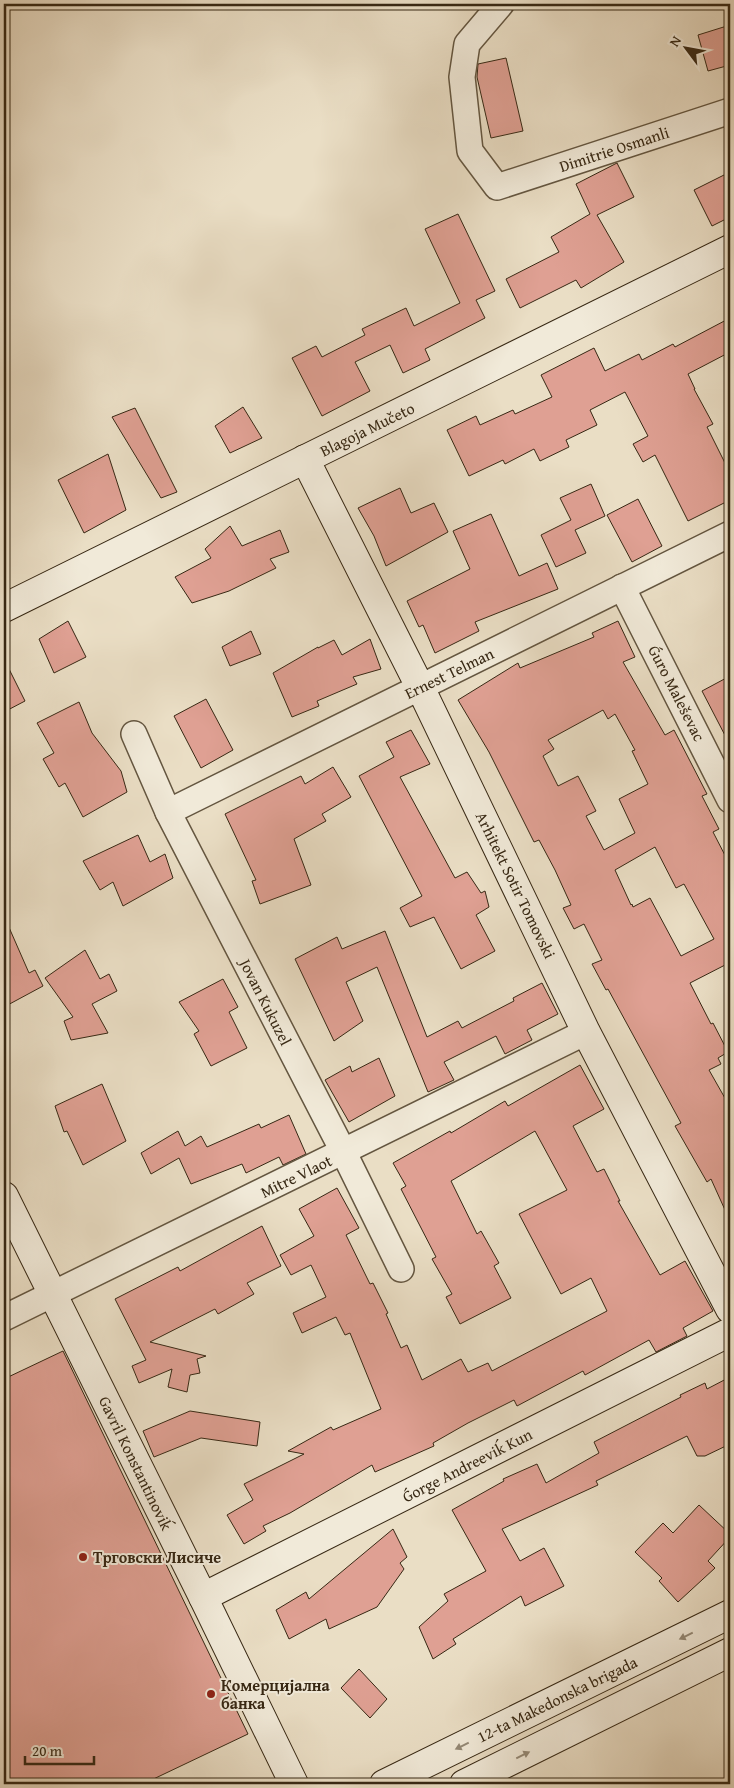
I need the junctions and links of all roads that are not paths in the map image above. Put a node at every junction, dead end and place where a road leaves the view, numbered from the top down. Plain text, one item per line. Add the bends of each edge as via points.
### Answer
1 (501, 4) edge
2 (730, 111) edge
3 (730, 249) edge
4 (306, 459) junction
5 (730, 534) edge
6 (622, 587) junction
7 (4, 608) edge
8 (420, 687) junction
9 (134, 734) dead end
10 (727, 786) edge
11 (168, 812) junction
12 (586, 1032) junction
13 (344, 1153) junction
14 (4, 1196) edge
15 (401, 1269) dead end
16 (53, 1294) junction
17 (730, 1309) edge
18 (4, 1318) edge
19 (730, 1332) edge
20 (203, 1597) junction
21 (730, 1614) edge
22 (730, 1652) edge
23 (294, 1784) edge
24 (384, 1784) edge
25 (464, 1784) edge

1 - 2 street, Dimitrie Osmanli via 467,44 462,77 470,151 497,187
3 - 4 street, Blagoja Mučeto
4 - 7 street, Blagoja Mučeto
4 - 8 street, Arhitekt Sotir Tomovski
5 - 6 street, Ernest Telman
6 - 8 street, Ernest Telman
6 - 10 street, Ǵuro Maleševac
8 - 11 street, Ernest Telman
8 - 12 street, Arhitekt Sotir Tomovski
9 - 11 street, Jovan Kukuzel
11 - 13 street, Jovan Kukuzel
12 - 13 street, Mitre Vlaot
12 - 17 street, Arhitekt Sotir Tomovski
13 - 15 street, Jovan Kukuzel
13 - 16 street, Mitre Vlaot
14 - 16 street, Gavril Konstantinoviḱ
16 - 18 street, Mitre Vlaot
16 - 20 street, Gavril Konstantinoviḱ
19 - 20 street, Ǵorge Andreeviḱ Kun
20 - 23 street, Gavril Konstantinoviḱ
21 -> 24 street, 12-ta Makedonska brigada
25 -> 22 street

